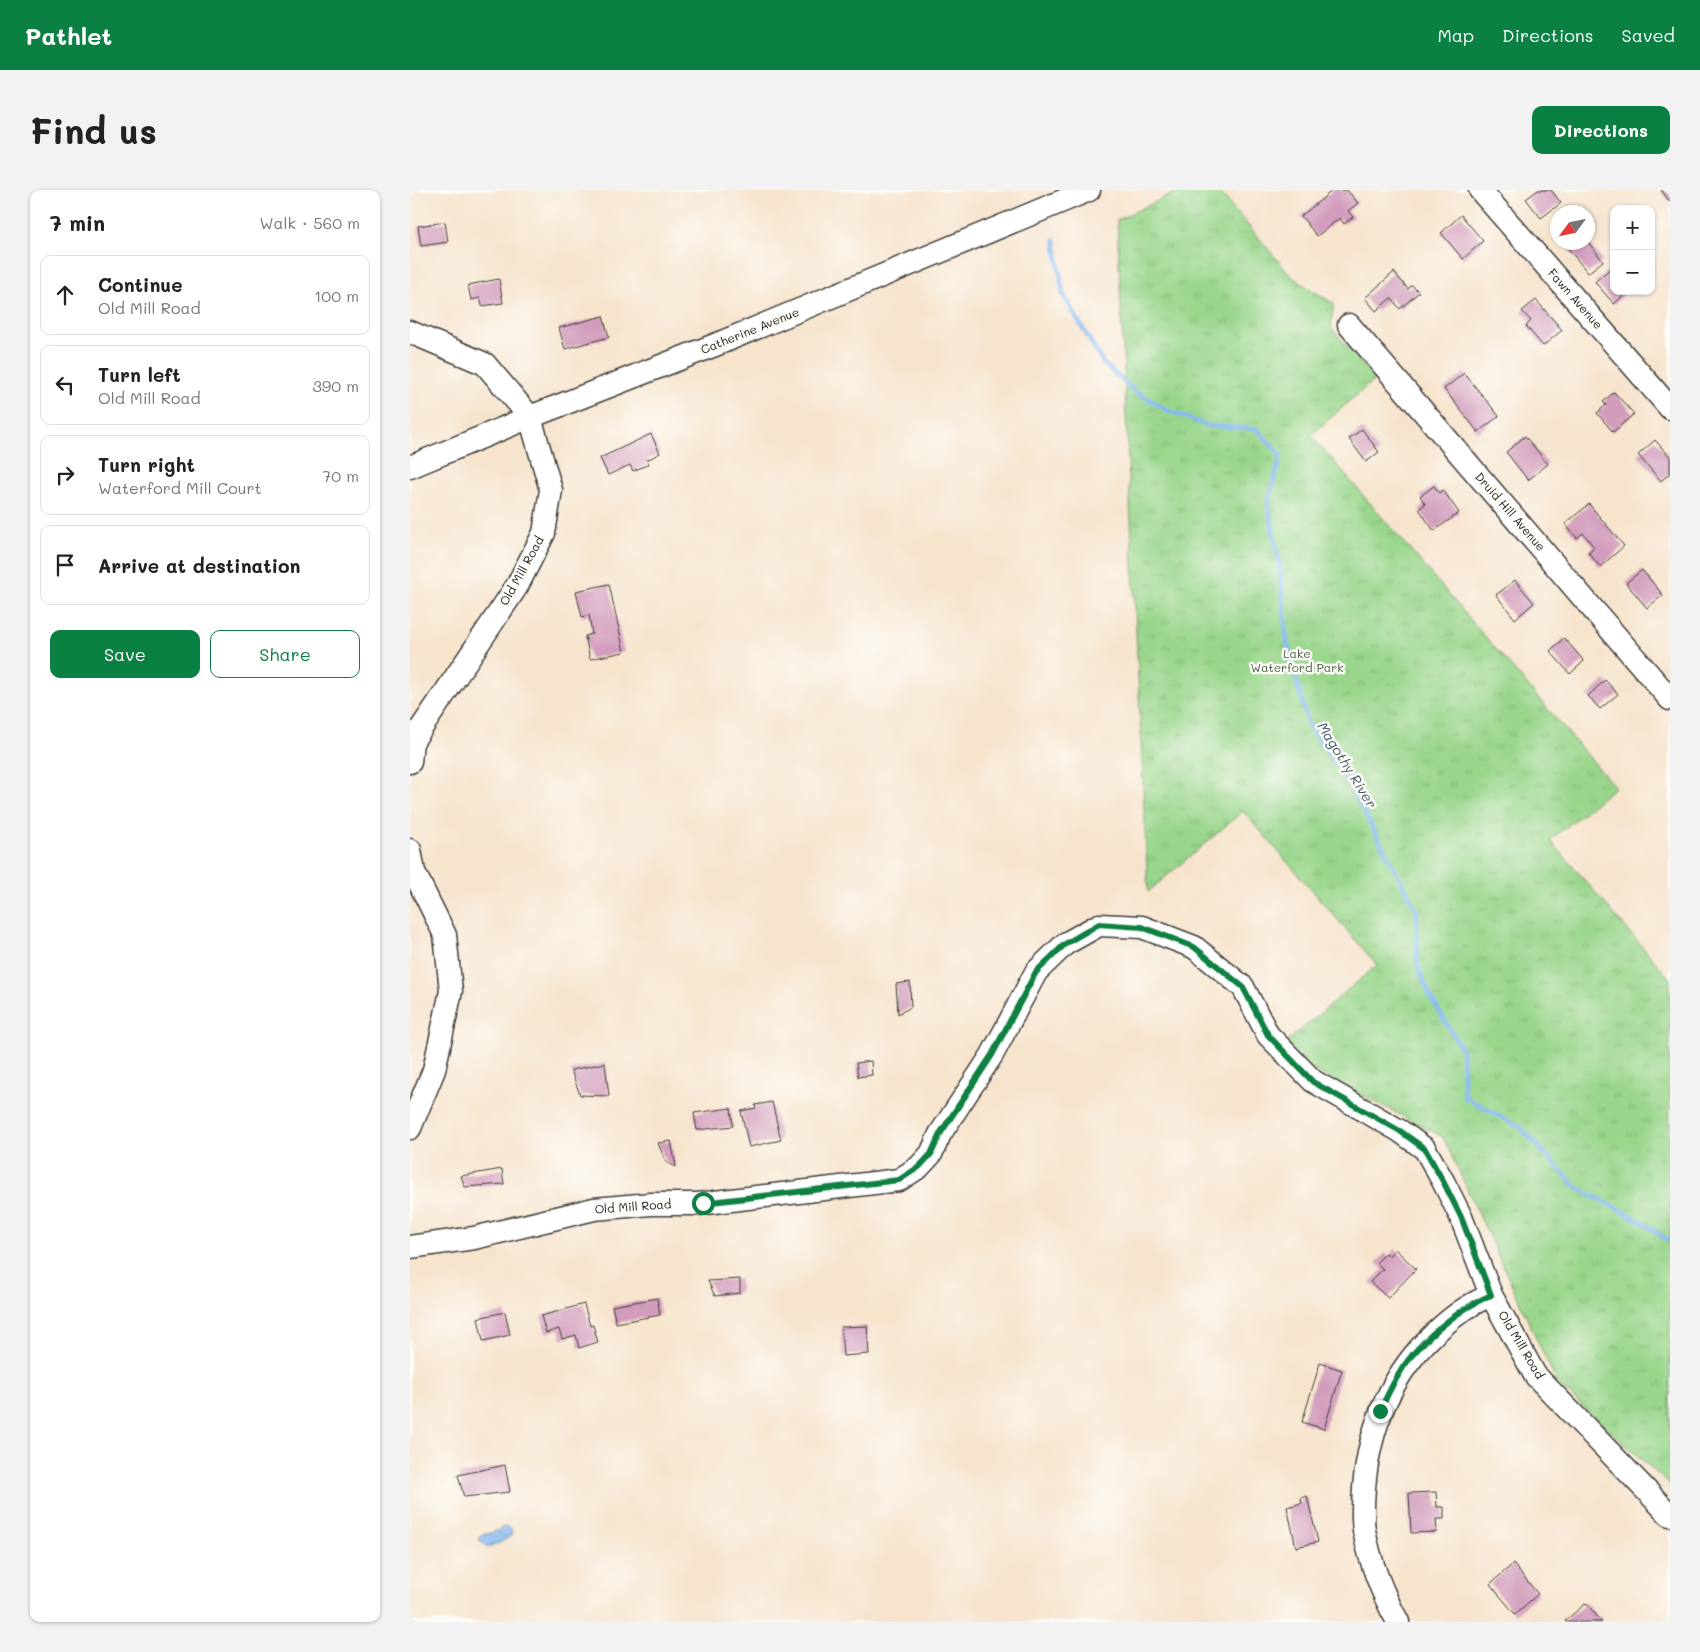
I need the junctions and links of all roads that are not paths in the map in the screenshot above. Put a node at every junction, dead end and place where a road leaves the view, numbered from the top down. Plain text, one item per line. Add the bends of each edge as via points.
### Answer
1 (1089, 190) edge
2 (1480, 190) edge
3 (1349, 326) dead end
4 (410, 332) edge
5 (1670, 408) edge
6 (530, 417) junction
7 (410, 468) edge
8 (1670, 699) edge
9 (410, 762) edge
10 (410, 850) edge
11 (410, 1128) edge
12 (410, 1247) edge
13 (1491, 1295) junction
14 (1670, 1515) edge
15 (1398, 1622) edge

1 - 6 street, Catherine Avenue via 715,345
2 - 5 street, Fawn Avenue
3 - 8 street, Druid Hill Avenue
4 - 6 street, Old Mill Road via 485,364
6 - 7 street, Catherine Avenue
6 - 9 street, Old Mill Road via 551,490 544,533 517,586 412,742
10 - 11 street via 414,872 445,935 451,991 434,1070
12 - 13 street, Old Mill Road via 474,1238 594,1209 698,1204 899,1180 919,1167 931,1154 940,1134 992,1055 1036,972 1065,944 1099,924 1142,927 1194,947 1243,987 1268,1035 1313,1082 1400,1131 1425,1149 1461,1217
13 - 14 street, Old Mill Road via 1535,1375
13 - 15 street via 1454,1315 1420,1347 1396,1378 1380,1411 1366,1465 1364,1528 1382,1594

